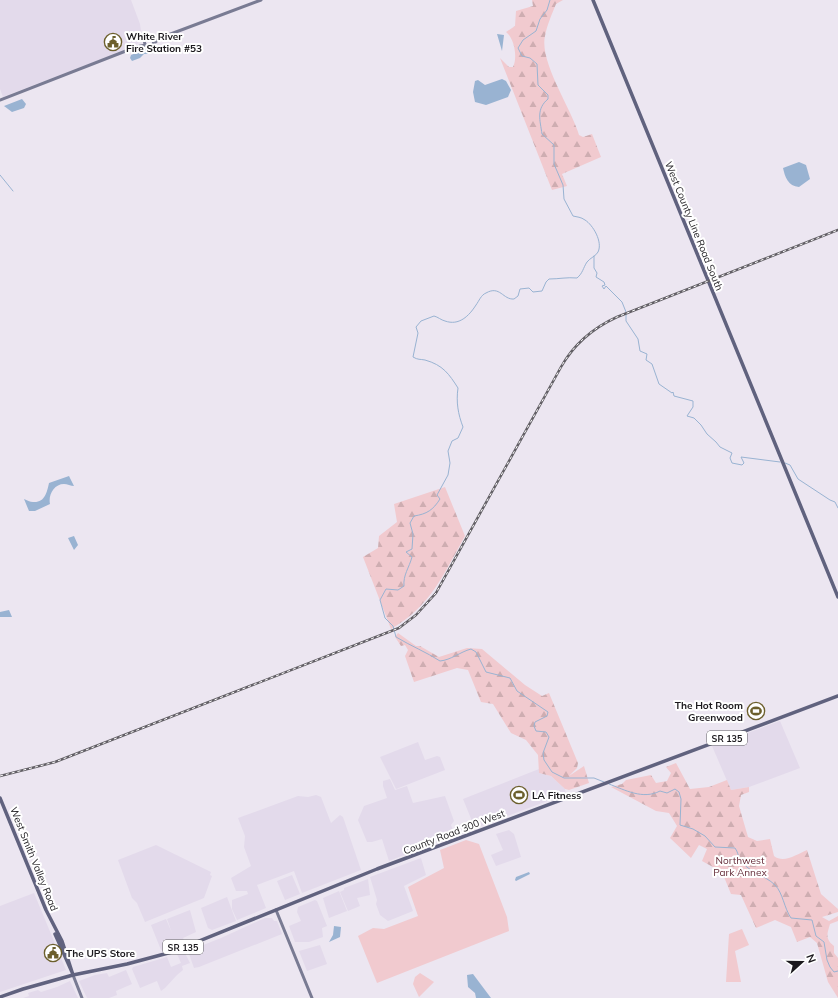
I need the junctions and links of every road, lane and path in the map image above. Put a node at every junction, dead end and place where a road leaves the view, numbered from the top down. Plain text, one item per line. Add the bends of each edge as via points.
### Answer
1 (261, 0) edge
2 (593, 0) edge
3 (152, 38) junction
4 (160, 38) junction
5 (145, 40) junction
6 (153, 44) junction
7 (146, 45) junction
8 (136, 47) junction
9 (0, 100) edge
10 (838, 596) edge
11 (838, 696) edge
12 (0, 798) edge
13 (276, 910) junction
14 (73, 975) junction
15 (0, 997) edge
16 (82, 998) edge
17 (312, 998) edge

1 - 4 main road
2 - 10 main road, West County Line Road South
3 - 4 main road
3 - 5 main road
3 - 6 main road
4 - 6 main road
5 - 7 main road
5 - 8 main road
6 - 7 main road
7 - 8 main road
8 - 9 main road
11 - 13 main road, County Road 300 West / SR 135 via 377,869
12 - 14 main road, West Smith Valley Road
13 - 14 main road, County Road 300 West / SR 135 via 161,955
13 - 17 main road
14 - 15 main road, SR 135
14 - 16 main road, West Smith Valley Road

